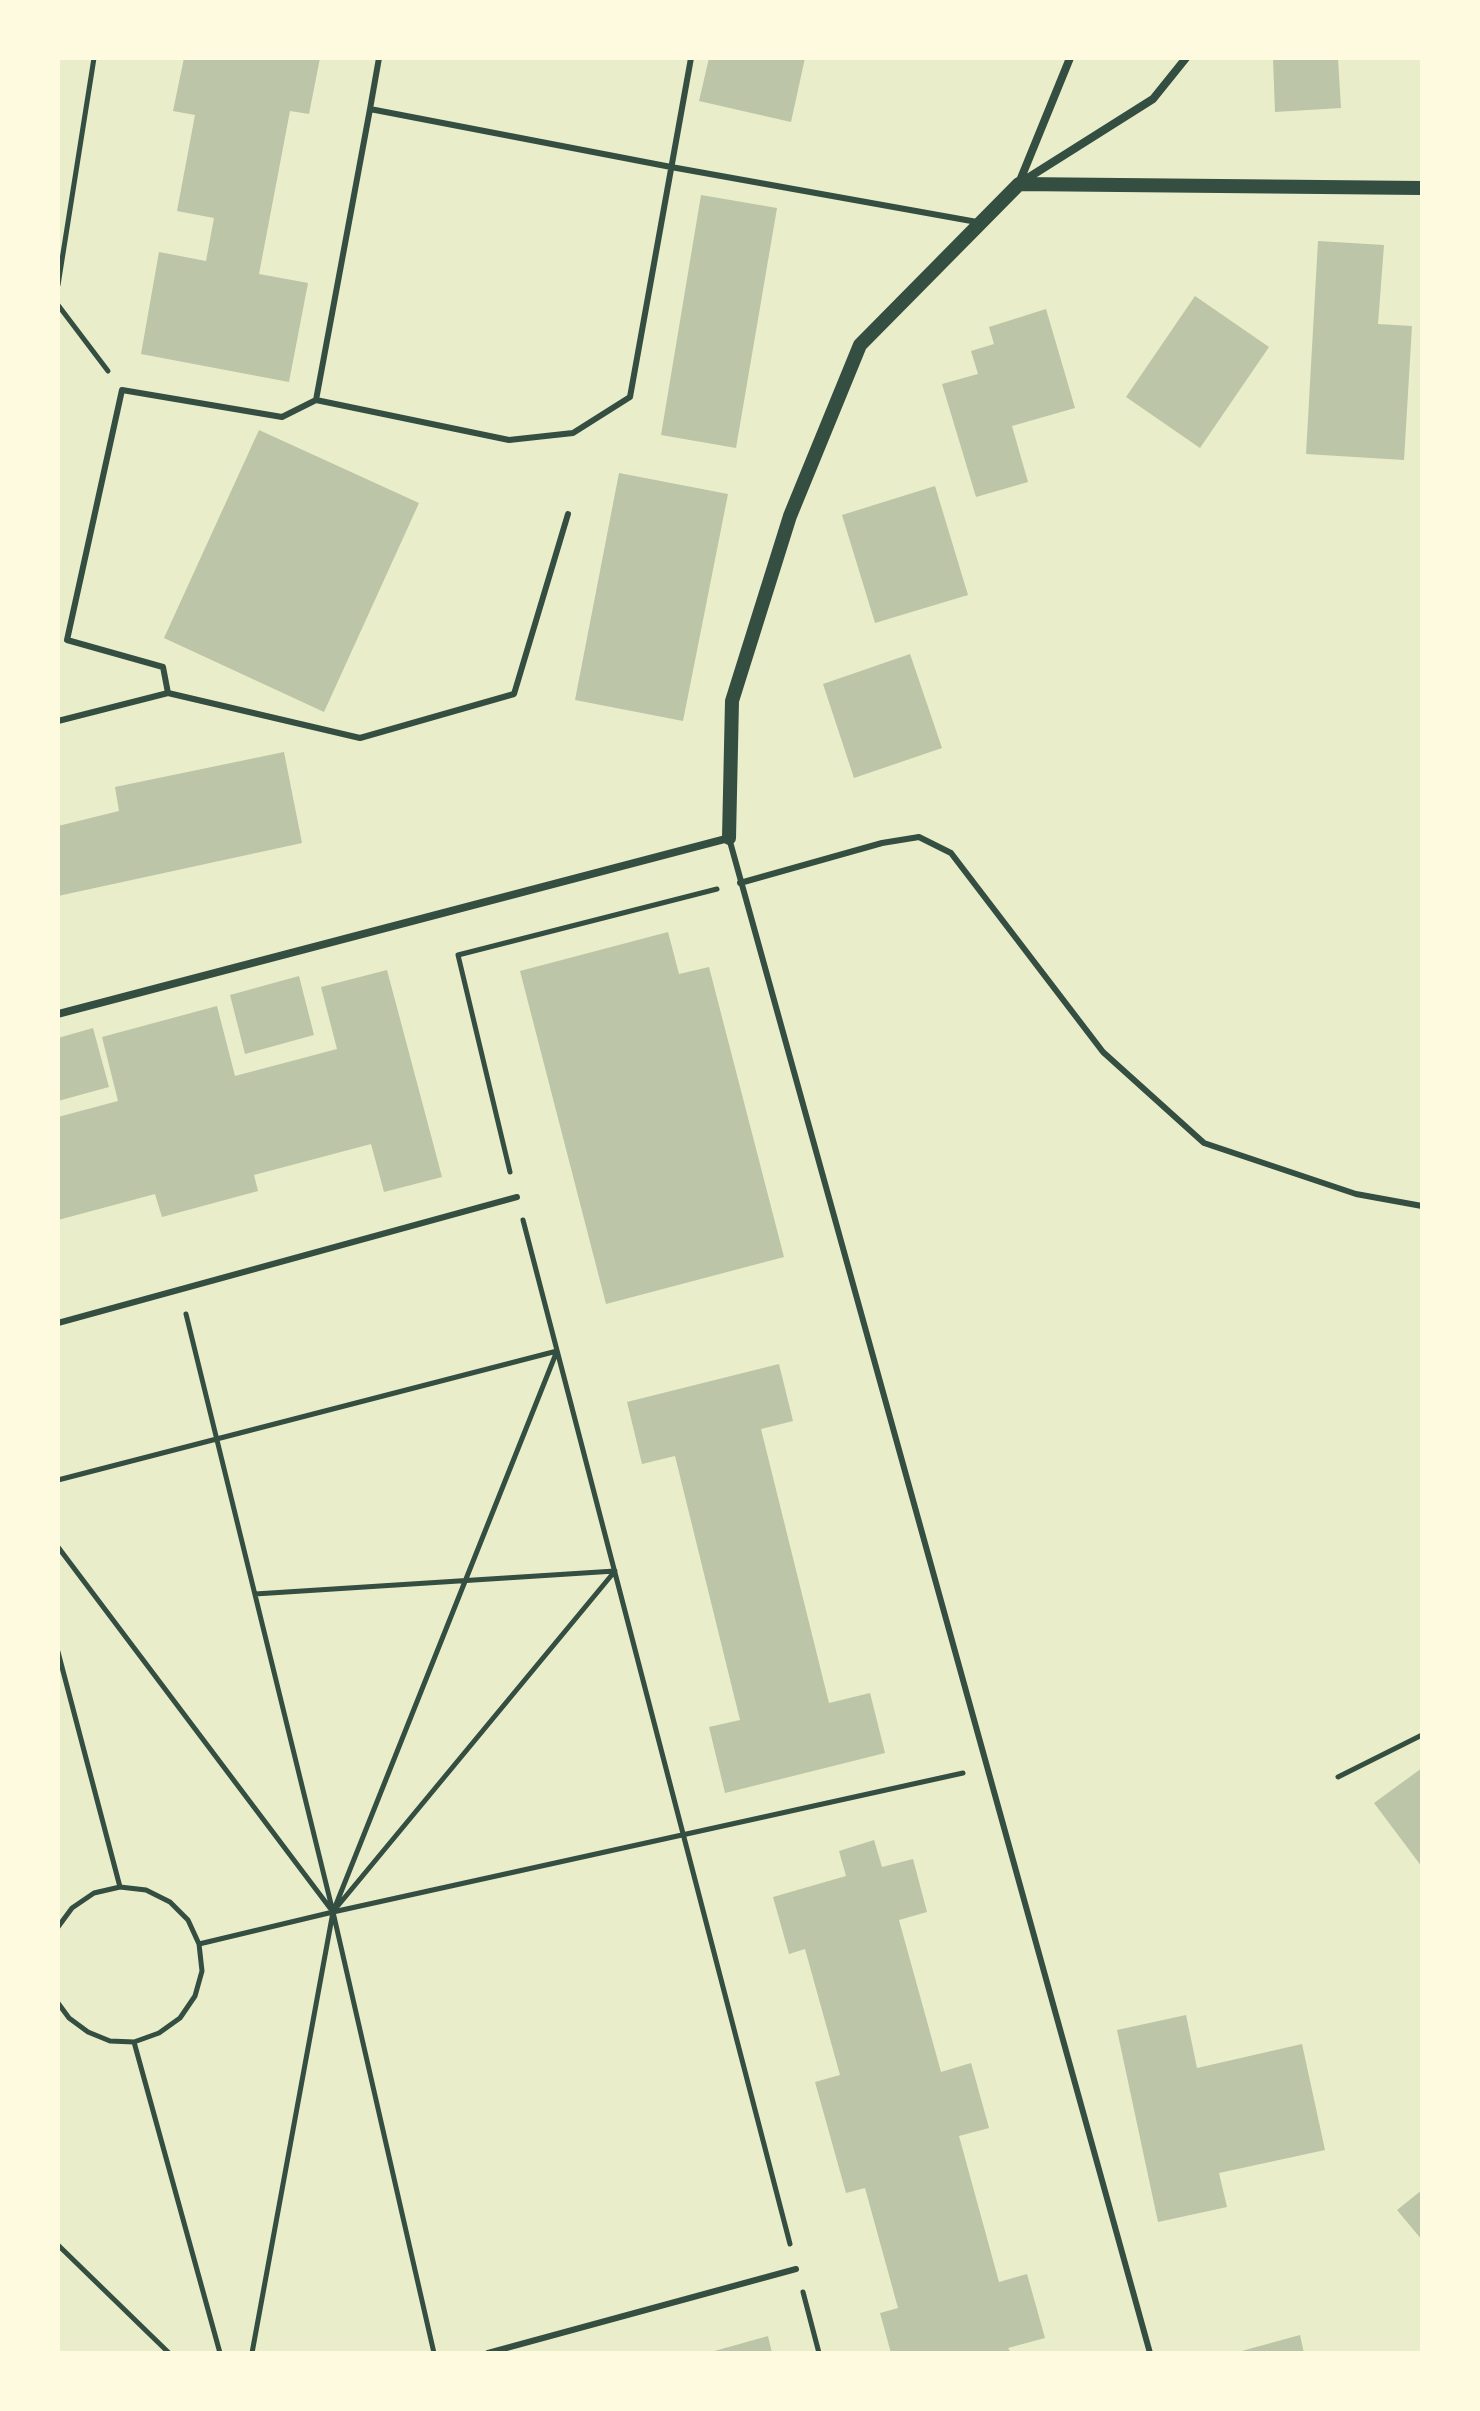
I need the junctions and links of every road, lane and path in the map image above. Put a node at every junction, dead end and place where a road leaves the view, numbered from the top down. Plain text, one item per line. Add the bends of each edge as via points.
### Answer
1 (94, 58) edge
2 (379, 58) edge
3 (691, 58) edge
4 (1070, 58) edge
5 (1186, 58) edge
6 (370, 109) junction
7 (671, 167) junction
8 (1019, 184) junction
9 (1422, 188) edge
10 (981, 222) junction
11 (58, 285) edge
12 (58, 305) edge
13 (122, 390) junction
14 (316, 400) junction
15 (568, 514) dead end
16 (168, 693) junction
17 (58, 721) edge
18 (729, 838) junction
19 (740, 883) junction
20 (58, 1014) edge
21 (517, 1197) junction
22 (1422, 1206) edge
23 (181, 1290) junction
24 (58, 1323) edge
25 (557, 1351) junction
26 (217, 1439) junction
27 (58, 1480) edge
28 (58, 1547) edge
29 (615, 1571) junction
30 (465, 1581) junction
31 (255, 1594) junction
32 (58, 1652) edge
33 (1422, 1735) edge
34 (987, 1768) junction
35 (1338, 1777) dead end
36 (683, 1836) junction
37 (120, 1887) junction
38 (333, 1912) junction
39 (58, 1927) edge
40 (199, 1944) junction
41 (58, 2003) edge
42 (134, 2042) junction
43 (58, 2245) edge
44 (796, 2269) junction
45 (169, 2353) edge
46 (220, 2353) edge
47 (252, 2353) edge
48 (434, 2353) edge
49 (488, 2353) edge
50 (819, 2353) edge
51 (1150, 2353) edge

1 - 11 path
2 - 6 lane
3 - 7 lane
4 - 8 street
5 - 8 street via 1153,99
6 - 7 lane
6 - 14 lane
7 - 10 lane
7 - 14 lane via 630,397 573,433 509,440
8 - 9 street
8 - 10 street
10 - 18 street via 860,345 796,502 732,701
12 - 13 path
13 - 14 lane via 282,417
13 - 16 lane via 67,640 163,667
15 - 16 lane via 514,694 360,738
16 - 17 lane
18 - 19 lane
18 - 20 street
19 - 21 path via 458,955
19 - 22 lane via 919,837 951,853 1103,1052 1204,1143 1356,1194
19 - 34 lane
21 - 23 lane
21 - 25 path
23 - 24 lane
23 - 26 path
25 - 26 path
25 - 29 path
25 - 30 path
26 - 27 path
26 - 31 path
28 - 38 path
29 - 30 path
29 - 36 path
29 - 38 path
30 - 31 path
30 - 38 path
31 - 38 path
32 - 37 path
33 - 35 path
34 - 36 path
34 - 51 lane
36 - 38 path
36 - 44 path
37 - 39 path via 94,1893 72,1908
37 - 40 path via 146,1890 170,1902 188,1920
38 - 40 path
38 - 47 path
38 - 48 path
40 - 42 path via 202,1971 195,1996 180,2018
41 - 42 path via 88,2032 110,2041
42 - 46 path
43 - 45 path
44 - 49 lane
44 - 50 path

